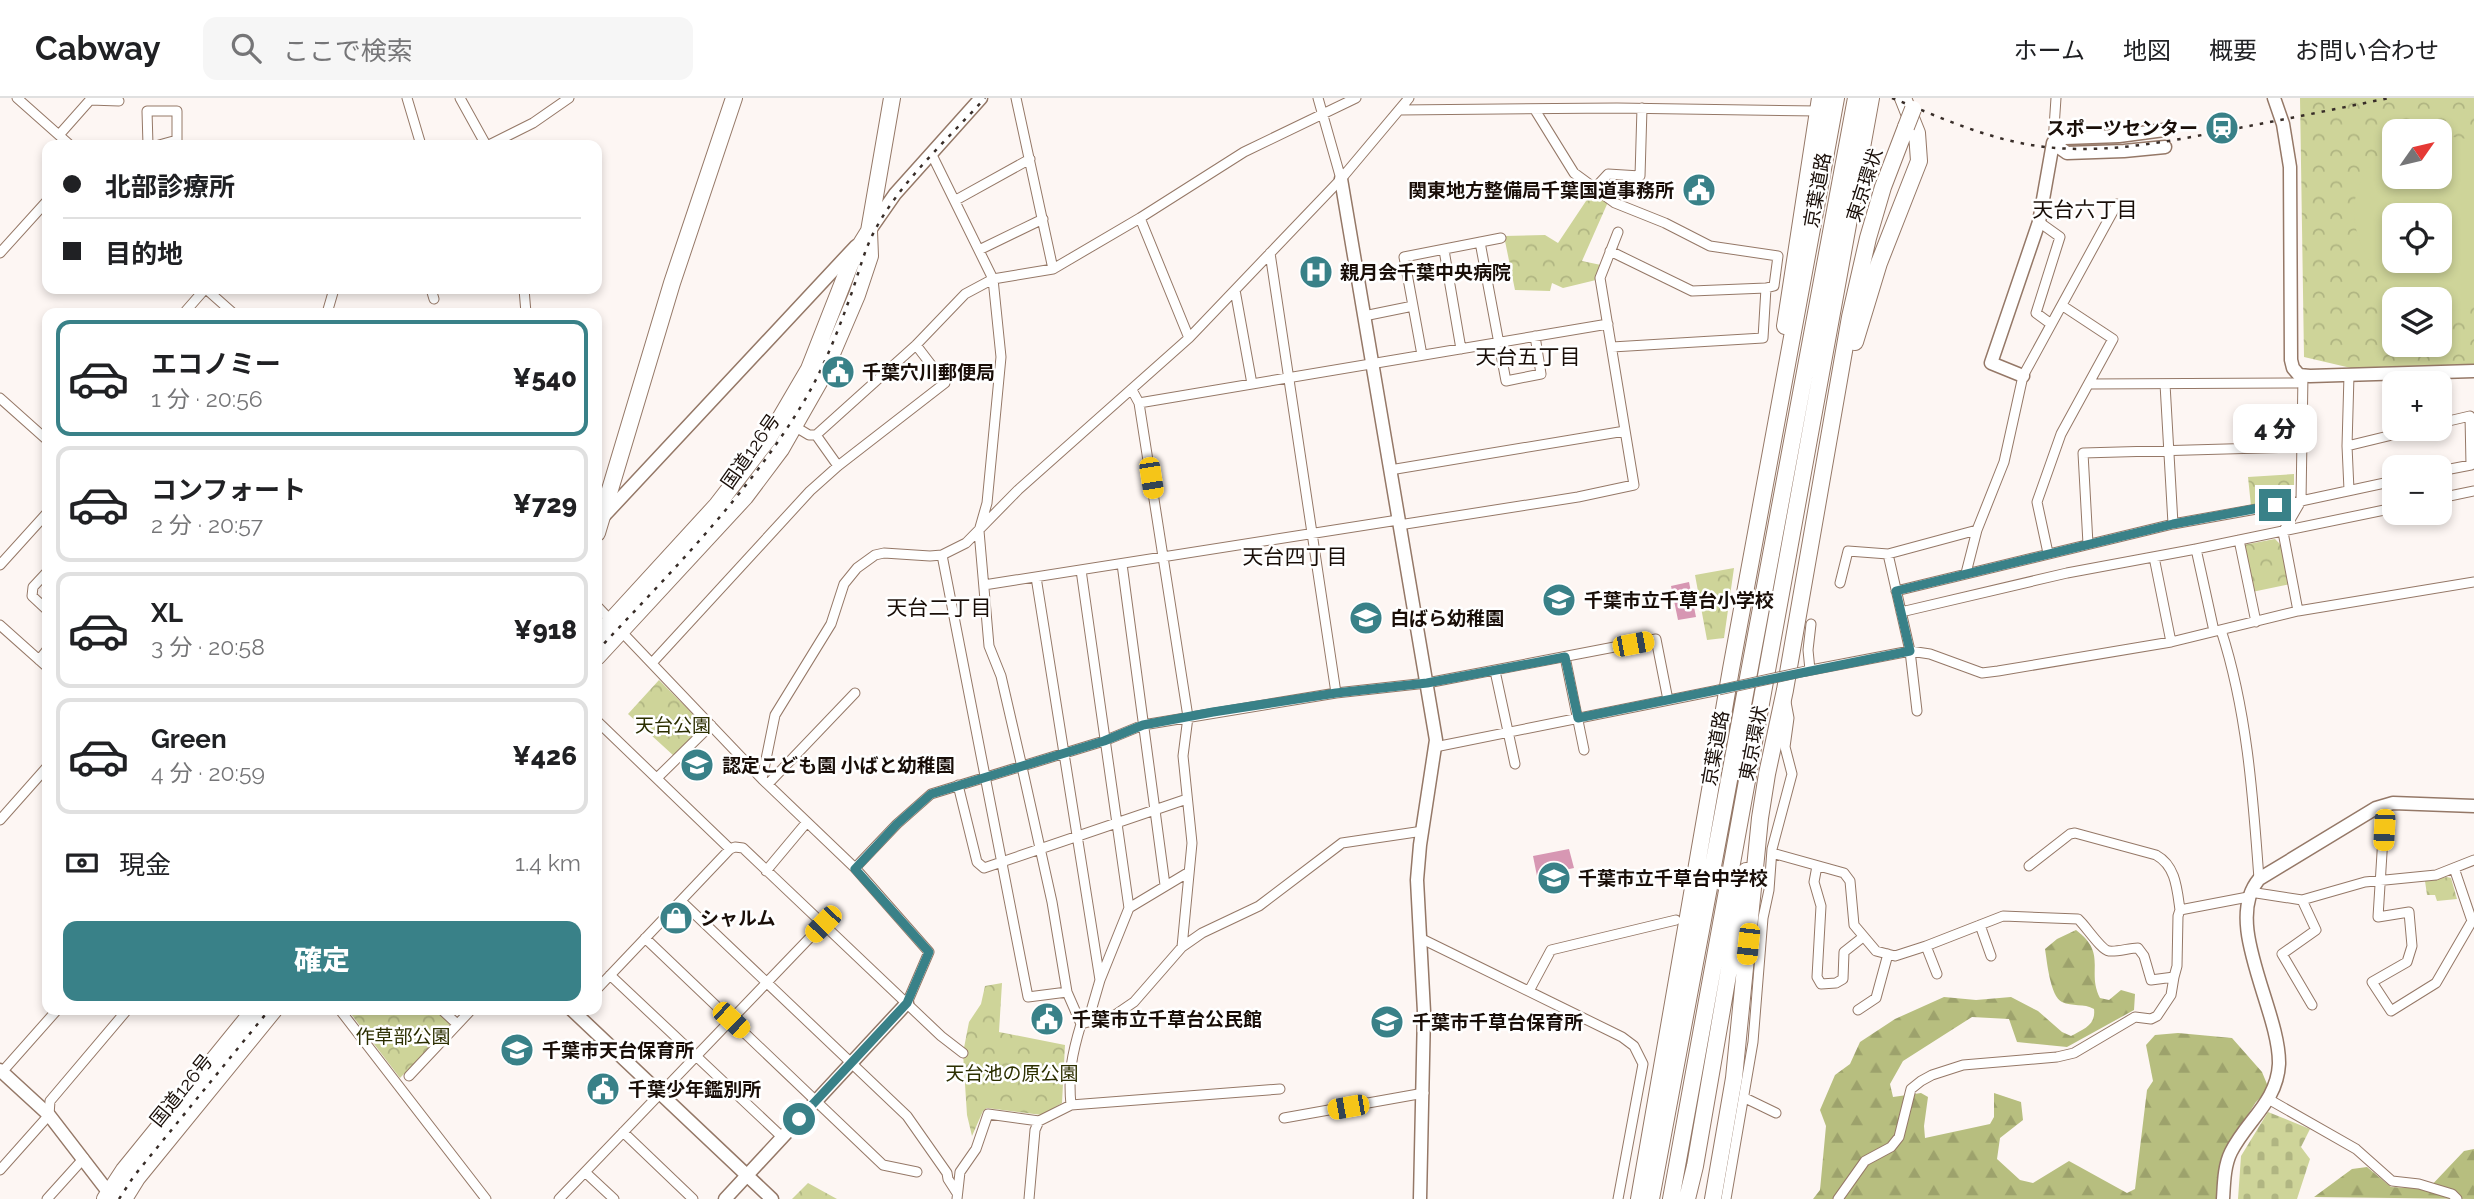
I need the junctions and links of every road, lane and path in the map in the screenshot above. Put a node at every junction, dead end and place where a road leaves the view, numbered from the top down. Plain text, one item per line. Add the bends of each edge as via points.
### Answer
1 (17, 98) edge
2 (407, 98) edge
3 (460, 98) edge
4 (569, 98) edge
5 (734, 98) edge
6 (892, 98) edge
7 (981, 98) edge
8 (1016, 98) edge
9 (1318, 98) edge
10 (1356, 98) edge
11 (1409, 98) edge
12 (1666, 98) edge
13 (1836, 98) edge
14 (1856, 98) edge
15 (1871, 98) edge
16 (2056, 98) edge
17 (2274, 98) edge
18 (119, 102) dead end
19 (558, 102) edge
20 (1911, 102) edge
21 (1617, 103) edge
22 (1819, 105) edge
23 (1642, 108) junction
24 (1399, 110) junction
25 (1535, 110) junction
26 (1665, 110) junction
27 (1322, 116) junction
28 (2164, 130) dead end
29 (59, 135) junction
30 (64, 140) edge
31 (148, 140) edge
32 (177, 140) edge
33 (420, 140) edge
34 (484, 140) edge
35 (497, 140) edge
36 (2053, 143) junction
37 (2165, 146) dead end
38 (931, 153) junction
39 (1030, 159) junction
40 (1341, 179) junction
41 (1594, 189) junction
42 (956, 200) junction
43 (2118, 204) dead end
44 (42, 207) edge
45 (1140, 218) junction
46 (1043, 219) junction
47 (2039, 222) junction
48 (869, 231) junction
49 (1618, 232) dead end
50 (1501, 237) dead end
51 (1480, 242) junction
52 (979, 250) junction
53 (1444, 250) junction
54 (1610, 251) junction
55 (0, 253) edge
56 (1270, 253) junction
57 (1053, 270) junction
58 (993, 279) junction
59 (1766, 288) junction
60 (1235, 290) junction
61 (201, 294) edge
62 (212, 294) edge
63 (432, 294) edge
64 (434, 299) dead end
65 (1413, 306) junction
66 (2063, 306) junction
67 (189, 308) edge
68 (227, 308) edge
69 (1364, 316) junction
70 (1608, 324) junction
71 (2051, 324) junction
72 (1535, 336) junction
73 (1189, 338) junction
74 (1498, 342) junction
75 (916, 345) junction
76 (1612, 347) junction
77 (1461, 349) junction
78 (1422, 355) junction
79 (1372, 364) junction
80 (2474, 370) edge
81 (1841, 373) junction
82 (2452, 373) edge
83 (2303, 375) junction
84 (2349, 375) junction
85 (2023, 376) junction
86 (2382, 376) edge
87 (1289, 378) junction
88 (1785, 380) junction
89 (1252, 384) junction
90 (2089, 384) junction
91 (2165, 384) junction
92 (1132, 390) junction
93 (0, 398) edge
94 (1139, 403) junction
95 (2452, 420) edge
96 (794, 426) junction
97 (1625, 431) junction
98 (816, 435) junction
99 (42, 436) edge
100 (2382, 438) edge
101 (2347, 446) junction
102 (2301, 447) junction
103 (2169, 450) junction
104 (838, 466) junction
105 (2452, 469) edge
106 (1390, 470) junction
107 (2382, 484) edge
108 (2349, 491) junction
109 (2474, 491) edge
110 (2452, 496) edge
111 (2301, 501) junction
112 (2382, 510) edge
113 (602, 516) edge
114 (42, 519) edge
115 (1399, 522) junction
116 (602, 523) edge
117 (2173, 524) junction
118 (1977, 530) junction
119 (979, 531) junction
120 (2283, 531) junction
121 (1312, 533) junction
122 (2239, 540) junction
123 (2088, 544) junction
124 (2196, 549) junction
125 (2048, 553) junction
126 (1888, 554) junction
127 (942, 555) junction
128 (1164, 557) junction
129 (2154, 557) junction
130 (1122, 564) junction
131 (0, 565) edge
132 (1081, 570) junction
133 (1966, 573) junction
134 (42, 577) edge
135 (1036, 577) junction
136 (2474, 582) edge
137 (1840, 583) dead end
138 (984, 585) junction
139 (1896, 591) junction
140 (42, 605) edge
141 (602, 611) edge
142 (2298, 611) junction
143 (1901, 612) junction
144 (2256, 622) junction
145 (1811, 624) dead end
146 (0, 625) edge
147 (616, 626) junction
148 (2218, 630) junction
149 (602, 633) edge
150 (2171, 642) junction
151 (602, 649) edge
152 (1910, 651) junction
153 (42, 656) edge
154 (1565, 657) junction
155 (39, 660) junction
156 (42, 663) edge
157 (652, 663) junction
158 (1495, 671) junction
159 (1808, 671) junction
160 (1427, 683) junction
161 (1785, 690) junction
162 (855, 693) dead end
163 (1336, 693) junction
164 (1668, 700) junction
165 (1917, 711) dead end
166 (1188, 717) junction
167 (1578, 718) junction
168 (711, 725) junction
169 (1143, 725) junction
170 (602, 726) edge
171 (1508, 732) junction
172 (1776, 733) junction
173 (1104, 741) junction
174 (1435, 747) junction
175 (1584, 750) dead end
176 (1066, 753) junction
177 (1515, 764) dead end
178 (1022, 767) junction
179 (42, 773) edge
180 (985, 777) junction
181 (657, 778) junction
182 (765, 782) junction
183 (958, 785) junction
184 (1188, 799) junction
185 (2385, 805) junction
186 (2474, 806) edge
187 (1154, 810) junction
188 (0, 820) edge
189 (807, 822) junction
190 (1116, 824) junction
191 (1423, 831) junction
192 (1077, 836) junction
193 (730, 849) junction
194 (1040, 849) junction
195 (1772, 853) junction
196 (2474, 860) edge
197 (1002, 862) junction
198 (1817, 866) junction
199 (2029, 866) dead end
200 (855, 869) junction
201 (2454, 869) junction
202 (766, 871) junction
203 (1189, 872) junction
204 (2259, 879) junction
205 (2382, 879) junction
206 (1165, 885) junction
207 (2249, 894) junction
208 (2302, 900) junction
209 (681, 901) junction
210 (1129, 908) junction
211 (2180, 910) junction
212 (1676, 920) dead end
213 (823, 924) junction
214 (1980, 925) junction
215 (1863, 937) junction
216 (645, 939) junction
217 (1420, 939) junction
218 (1926, 946) junction
219 (1182, 947) junction
220 (1888, 954) junction
221 (1992, 956) dead end
222 (1937, 974) dead end
223 (610, 975) junction
224 (2174, 977) junction
225 (1101, 980) junction
226 (767, 982) junction
227 (602, 984) edge
228 (1529, 991) junction
229 (1067, 992) junction
230 (907, 1003) junction
231 (2312, 1005) dead end
232 (1858, 1010) dead end
233 (52, 1015) edge
234 (123, 1015) edge
235 (250, 1015) edge
236 (270, 1015) edge
237 (344, 1015) edge
238 (447, 1015) edge
239 (466, 1015) edge
240 (578, 1015) edge
241 (731, 1020) junction
242 (457, 1024) junction
243 (1081, 1024) junction
244 (963, 1053) dead end
245 (696, 1056) junction
246 (852, 1063) junction
247 (1, 1071) edge
248 (409, 1076) dead end
249 (1280, 1089) dead end
250 (1424, 1093) junction
251 (661, 1094) junction
252 (1745, 1098) junction
253 (2270, 1100) junction
254 (815, 1101) junction
255 (1071, 1105) junction
256 (1776, 1113) dead end
257 (49, 1115) junction
258 (1284, 1118) dead end
259 (1038, 1121) junction
260 (624, 1132) junction
261 (782, 1137) junction
262 (84, 1158) junction
263 (0, 1170) edge
264 (585, 1172) junction
265 (917, 1172) dead end
266 (747, 1175) junction
267 (957, 1196) edge
268 (114, 1197) edge
269 (47, 1199) edge
270 (486, 1199) edge
271 (559, 1199) edge
272 (614, 1199) edge
273 (693, 1199) edge
274 (725, 1199) edge
275 (772, 1199) edge
276 (1029, 1199) edge
277 (1420, 1199) edge
278 (1618, 1199) edge
279 (1639, 1199) edge
280 (1651, 1199) edge
281 (1671, 1199) edge
282 (1687, 1199) edge
283 (1713, 1199) edge
284 (1726, 1199) edge
285 (1838, 1199) edge
286 (2223, 1199) edge
287 (2458, 1199) edge

1 - 29 street
2 - 33 street
3 - 34 street
4 - 19 street
5 - 113 highway
6 - 48 highway, 国道126号
7 - 38 street
8 - 39 street
9 - 27 street
10 - 27 street
11 - 24 street
12 - 26 street
13 - 88 highway, 東京環状
14 - 280 highway, 京葉道路
15 - 281 highway, 京葉道路
16 - 36 street
17 - 83 street via 2290,167 2291,360
18 - 29 street via 90,100
19 - 35 street via 533,122
20 - 81 highway, 東京環状, bridge via 1868,238
20 - 81 highway via 1919,161
21 - 23 street
21 - 25 street
22 - 26 street
22 - 88 highway via 1780,364
23 - 26 street
23 - 41 street via 1640,176 1608,174
24 - 25 street
24 - 40 street
25 - 41 street via 1574,173
27 - 40 street
27 - 45 street via 1244,152
28 - 36 street via 2065,138
29 - 30 street
31 - 32 street via 147,111 177,111
36 - 37 street via 2067,153
36 - 47 street
38 - 42 street
38 - 48 street
39 - 42 street
39 - 46 street
40 - 56 street
40 - 69 street
41 - 59 street via 1710,246 1778,256 1774,286
42 - 52 street
43 - 66 street
44 - 55 street
45 - 57 street
45 - 73 street
46 - 52 street
46 - 57 street
47 - 71 street via 2060,237 2036,313
47 - 85 street via 1991,363
48 - 96 highway, 国道126号 via 870,256 858,295 822,377
48 - 116 street
48 - 147 highway, 国道126号 via 853,257 809,369 768,439
49 - 54 street
50 - 51 street
51 - 53 street
51 - 74 street
52 - 58 street
53 - 65 street via 1404,257
53 - 77 street
54 - 59 street via 1692,291
54 - 70 street via 1600,278
56 - 60 street
56 - 87 street
57 - 58 street
58 - 75 street via 965,293
58 - 119 street via 1002,357 987,503
59 - 76 street via 1763,338
60 - 73 street
60 - 89 street
61 - 67 street
62 - 68 street
63 - 64 street
65 - 69 street
65 - 78 street
66 - 71 street
66 - 90 street via 2113,339
69 - 79 street
70 - 72 street
70 - 76 street
71 - 85 street
72 - 74 street
72 - 74 street via 1541,374 1506,381
73 - 92 street
74 - 77 street
75 - 98 street
75 - 104 street via 945,383
76 - 97 street
77 - 78 street
78 - 79 street
79 - 87 street
79 - 106 street
80 - 82 street
81 - 161 highway, 東京環状
83 - 84 street
83 - 91 street via 2297,383
83 - 102 street
84 - 86 street
84 - 101 street
85 - 118 street via 2004,462
87 - 89 street
87 - 121 street
88 - 279 highway, 東京環状
89 - 94 street
90 - 91 street
90 - 125 street via 2061,434 2037,502
91 - 103 street
92 - 94 street
92 - 119 street via 1018,489
93 - 99 street
94 - 128 street
95 - 105 street via 2470,416 2471,465
96 - 98 street
96 - 147 highway, 国道126号 via 745,497
97 - 106 street
97 - 115 street via 1634,485
98 - 104 street
100 - 101 street
101 - 108 street
102 - 103 street
102 - 111 street
103 - 117 street
103 - 123 street via 2083,453
104 - 157 street
106 - 115 street
107 - 108 street
108 - 111 street
109 - 110 street
111 - 117 street
111 - 120 street
112 - 120 street
114 - 131 street
115 - 121 street
115 - 160 street
117 - 123 street
118 - 126 street
118 - 133 street
119 - 127 street
119 - 138 street
120 - 122 street
120 - 142 street
121 - 128 street
121 - 163 street
122 - 124 street
122 - 144 street
123 - 125 street
124 - 129 street
124 - 148 street
125 - 133 street
126 - 137 street via 1848,551
126 - 139 street
127 - 180 street
127 - 182 street via 884,553 868,559 850,576 831,624 775,715
128 - 130 street
128 - 166 street
129 - 143 street
129 - 150 street
130 - 132 street
130 - 169 street
132 - 135 street
132 - 173 street
133 - 139 street
134 - 140 street via 32,596
135 - 138 street
135 - 176 street
136 - 142 street
138 - 178 street via 989,646 1001,676
139 - 143 street
141 - 147 street
142 - 144 street
143 - 152 street
144 - 148 street
145 - 159 street
146 - 155 street
147 - 149 highway, 国道126号
147 - 151 highway, 国道126号
147 - 157 street
148 - 150 street
148 - 204 street via 2231,659 2241,713
150 - 152 street via 1982,673
152 - 159 street
152 - 165 street
153 - 155 street
154 - 158 street
154 - 164 street via 1656,639
154 - 167 street
155 - 156 street
157 - 168 street
158 - 160 street
158 - 171 street
159 - 164 street, bridge
160 - 163 street
160 - 174 street
161 - 172 highway, 東京環状
161 - 195 street via 1789,718 1785,747 1792,774
162 - 182 street
163 - 166 street
164 - 167 street
166 - 169 street
166 - 184 street via 1184,756
167 - 171 street
167 - 175 street
168 - 181 street
168 - 182 street
169 - 173 street
169 - 187 street
170 - 181 street
171 - 174 street
171 - 177 street
172 - 282 highway via 1768,747
172 - 283 highway, 東京環状 via 1760,818 1734,1078
173 - 176 street
173 - 190 street
174 - 191 street
176 - 178 street
176 - 192 street
178 - 180 street
178 - 194 street
179 - 188 street
180 - 183 street
180 - 197 street
181 - 193 street
182 - 189 street
183 - 197 street via 977,862 984,868
183 - 200 street via 931,794
184 - 187 street
184 - 203 street
185 - 186 street
185 - 204 street
185 - 205 street
187 - 190 street
187 - 206 street
189 - 200 street
189 - 202 street
190 - 192 street
190 - 210 street
191 - 217 street via 1417,880
191 - 219 street via 1342,843 1259,906
192 - 194 street
192 - 225 street
193 - 202 street via 743,848
193 - 209 street
194 - 197 street
194 - 229 street
195 - 198 street
195 - 252 street
196 - 201 street
197 - 229 street via 1028,997
198 - 215 street via 1844,873 1850,881 1854,925
198 - 215 street via 1814,882 1821,906 1816,977 1821,984 1843,979 1844,952
199 - 211 street via 2075,833 2156,855 2172,871
200 - 230 street via 929,952
201 - 205 street
201 - 205 street via 2472,921 2436,983 2390,1011 2372,982 2407,962 2412,946 2409,912 2378,917
202 - 213 street
203 - 206 street
203 - 219 street
204 - 207 street
205 - 208 street
206 - 210 street
207 - 208 street
207 - 211 street
207 - 253 street via 2246,922 2251,953 2276,1030 2279,1065
208 - 231 street via 2316,930 2282,954
209 - 216 street
209 - 226 street
210 - 225 street
211 - 224 street
212 - 228 street via 1551,950
213 - 226 street
213 - 230 street
214 - 218 street
214 - 221 street
214 - 224 street via 2003,916 2078,919 2103,949 2138,948 2151,980
215 - 220 street via 1876,951
216 - 223 street
216 - 241 street
217 - 228 street
217 - 250 street
218 - 220 street
218 - 222 street
219 - 243 street via 1134,1002 1115,1015
220 - 232 street via 1876,998
223 - 227 street
223 - 245 street
224 - 285 street via 2171,995 2157,1016 2135,1017 2074,1052 1963,1065 1921,1081 1911,1089 1899,1137 1865,1161
225 - 243 street via 1091,1011
226 - 241 street
226 - 246 street
228 - 278 street via 1622,1037 1640,1054 1643,1064
229 - 243 street
230 - 244 street
230 - 246 street
233 - 247 street
234 - 257 street via 50,1101
235 - 268 highway, 国道126号 via 124,1170
236 - 268 highway, 国道126号 via 137,1178
237 - 270 street
238 - 242 street
239 - 242 street
240 - 251 street
241 - 245 street
241 - 254 street
242 - 248 street
243 - 255 street via 1071,1056
245 - 251 street
245 - 261 street
246 - 254 street
246 - 267 street via 907,1116 947,1173
247 - 257 street
249 - 255 street
250 - 258 street
250 - 277 street
251 - 260 street
251 - 266 street
252 - 256 street
252 - 284 street
253 - 286 street via 2230,1153
253 - 287 street via 2356,1149 2392,1181 2419,1184
254 - 261 street
254 - 265 street via 883,1165
255 - 259 street
257 - 262 street
257 - 263 street
259 - 267 street via 988,1114 976,1149 960,1172
259 - 276 street
260 - 264 street
260 - 273 street
261 - 266 street
262 - 268 street
262 - 269 street
264 - 271 street
264 - 272 street
266 - 274 street
266 - 275 street

